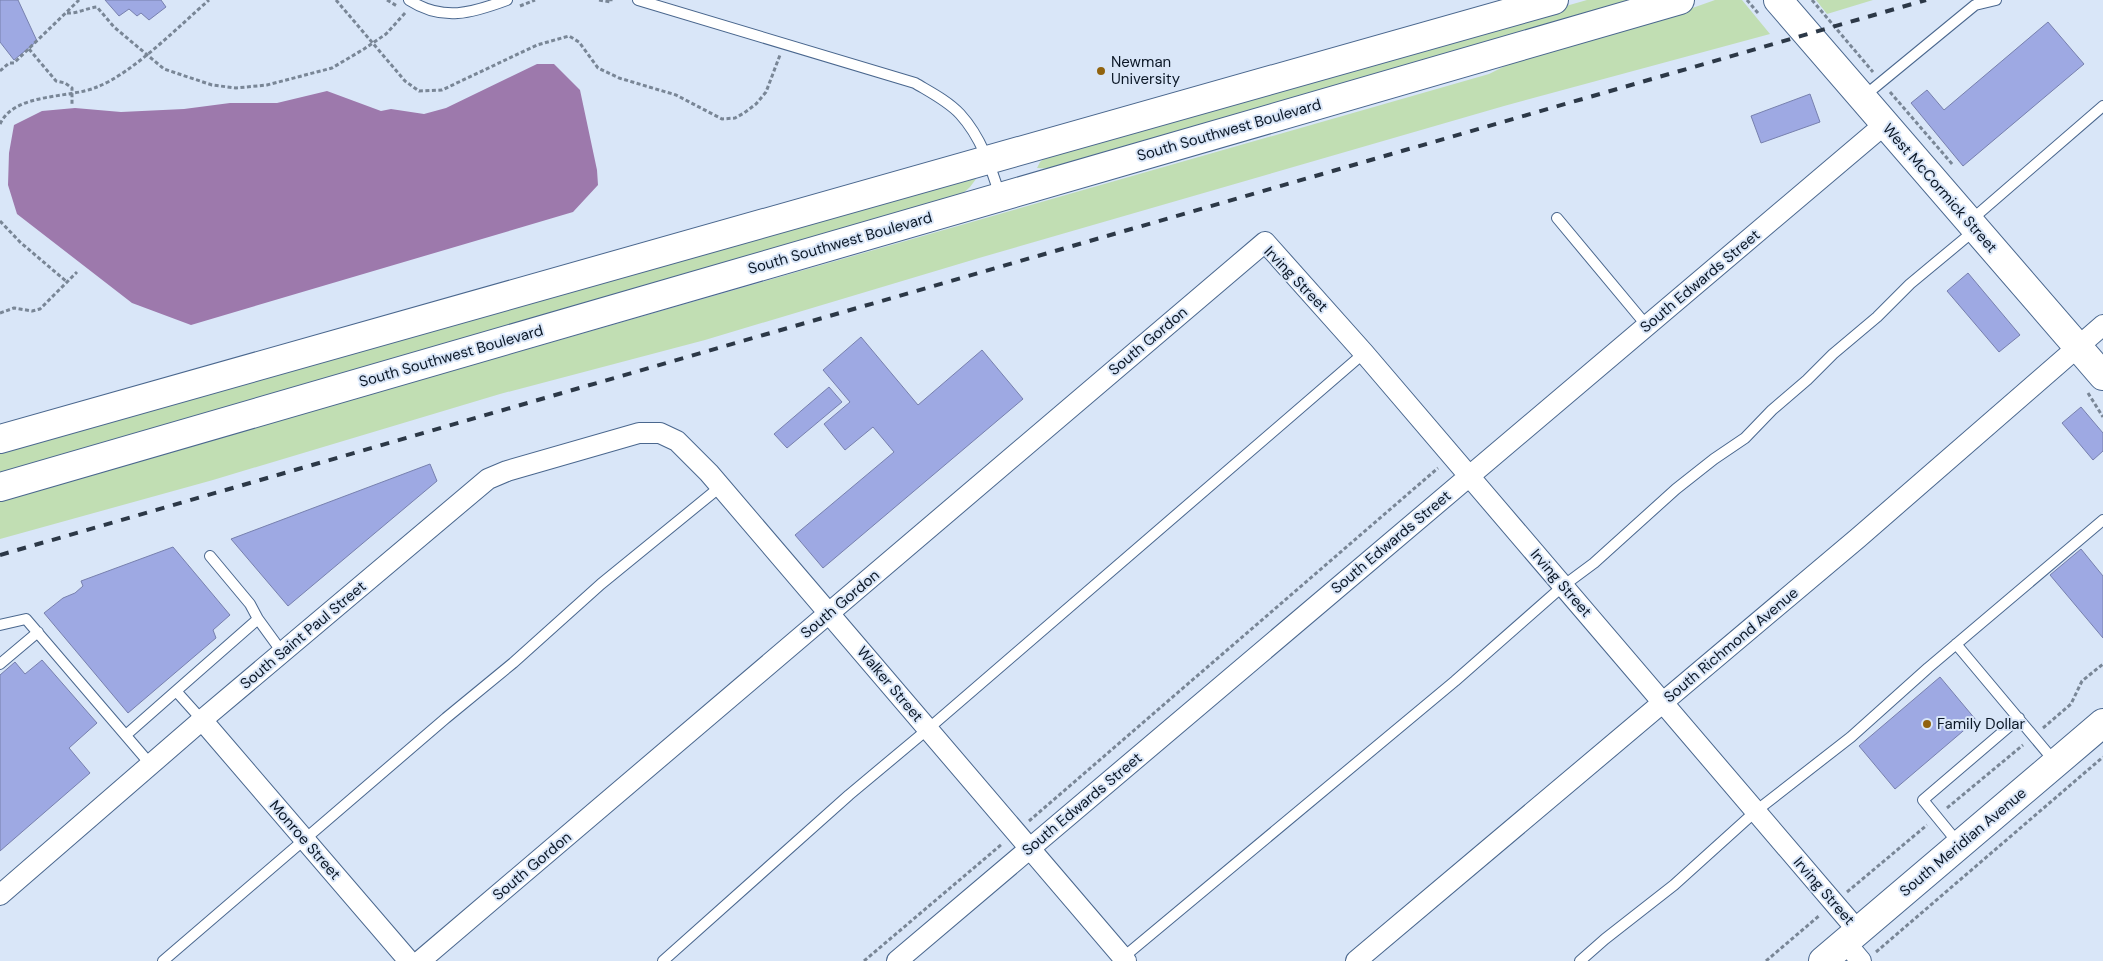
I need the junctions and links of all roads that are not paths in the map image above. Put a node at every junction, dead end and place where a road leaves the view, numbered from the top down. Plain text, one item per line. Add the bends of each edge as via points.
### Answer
1 (507, 0) edge
2 (638, 0) edge
3 (1554, 0) edge
4 (1680, 0) edge
5 (1778, 0) edge
6 (1996, 0) edge
7 (410, 1) edge
8 (1862, 98) junction
9 (2103, 106) edge
10 (1885, 124) junction
11 (990, 161) junction
12 (1000, 196) junction
13 (1557, 218) dead end
14 (1973, 225) junction
15 (1260, 246) joint
16 (1647, 326) junction
17 (2103, 326) edge
18 (2078, 347) junction
19 (1364, 353) junction
20 (2103, 376) edge
21 (639, 433) joint
22 (0, 439) edge
23 (1469, 476) junction
24 (0, 487) edge
25 (720, 487) junction
26 (2103, 520) edge
27 (210, 556) dead end
28 (1563, 586) junction
29 (829, 613) junction
30 (258, 620) junction
31 (0, 625) edge
32 (38, 632) junction
33 (1956, 644) junction
34 (282, 652) junction
35 (0, 664) edge
36 (176, 691) junction
37 (1662, 702) junction
38 (2019, 718) junction
39 (202, 720) junction
40 (2103, 722) edge
41 (928, 729) junction
42 (126, 735) junction
43 (2056, 762) junction
44 (151, 765) junction
45 (1756, 811) junction
46 (305, 840) junction
47 (1959, 845) junction
48 (1030, 848) junction
49 (0, 895) edge
50 (1859, 947) edge
51 (1123, 960) edge
52 (163, 961) edge
53 (409, 961) edge
54 (420, 961) edge
55 (663, 961) edge
56 (897, 961) edge
57 (1356, 961) edge
58 (1580, 961) edge
59 (1822, 961) edge

1 - 7 lane via 468,13 441,14
2 - 11 lane via 915,83 959,113
3 - 11 main road
4 - 12 main road, South Southwest Boulevard
5 - 8 main road, West McCormick Street
6 - 8 lane via 1975,5
8 - 10 main road, West McCormick Street
9 - 14 lane
10 - 14 main road, West McCormick Street
10 - 16 street, South Edwards Street
11 - 12 lane
11 - 22 main road via 564,278
12 - 24 main road, South Southwest Boulevard
13 - 16 lane
14 - 18 main road, West McCormick Street
14 - 28 lane via 1745,438 1676,489 1594,563
15 - 19 street, Irving Street via 1265,242
15 - 29 street, South Gordon
16 - 23 street, South Edwards Street
17 - 18 street, South Richmond Avenue
18 - 20 main road, West McCormick Street
18 - 37 street, South Richmond Avenue
19 - 23 street, Irving Street
19 - 41 lane
21 - 25 street, Walker Street via 660,433 676,441
21 - 34 street, South Saint Paul Street via 506,470 488,479
23 - 28 street, Irving Street
23 - 48 street, South Edwards Street
25 - 29 street, Walker Street
25 - 46 lane via 601,584
26 - 33 lane
27 - 30 lane via 250,604
28 - 37 street, Irving Street
28 - 51 lane
29 - 41 street, Walker Street
29 - 54 street, South Gordon
30 - 34 lane
30 - 36 lane
31 - 32 lane via 26,619
32 - 35 lane
32 - 42 lane
33 - 38 lane
33 - 45 lane via 1851,737
34 - 39 street, South Saint Paul Street
36 - 39 lane
36 - 42 lane
37 - 45 street, Irving Street
37 - 57 street, South Richmond Avenue
38 - 43 lane
38 - 47 lane via 1923,800
39 - 44 street, South Saint Paul Street
39 - 46 street, Monroe Street
40 - 43 main road, South Meridian Avenue
41 - 48 street, Walker Street
41 - 55 lane
42 - 44 lane
43 - 47 main road, South Meridian Avenue
44 - 49 street, South Saint Paul Street
45 - 50 street, Irving Street
45 - 58 lane
46 - 52 lane
46 - 53 street, Monroe Street
47 - 50 main road, South Meridian Avenue
48 - 51 street, Walker Street
48 - 56 street, South Edwards Street
50 - 59 main road, South Meridian Avenue

